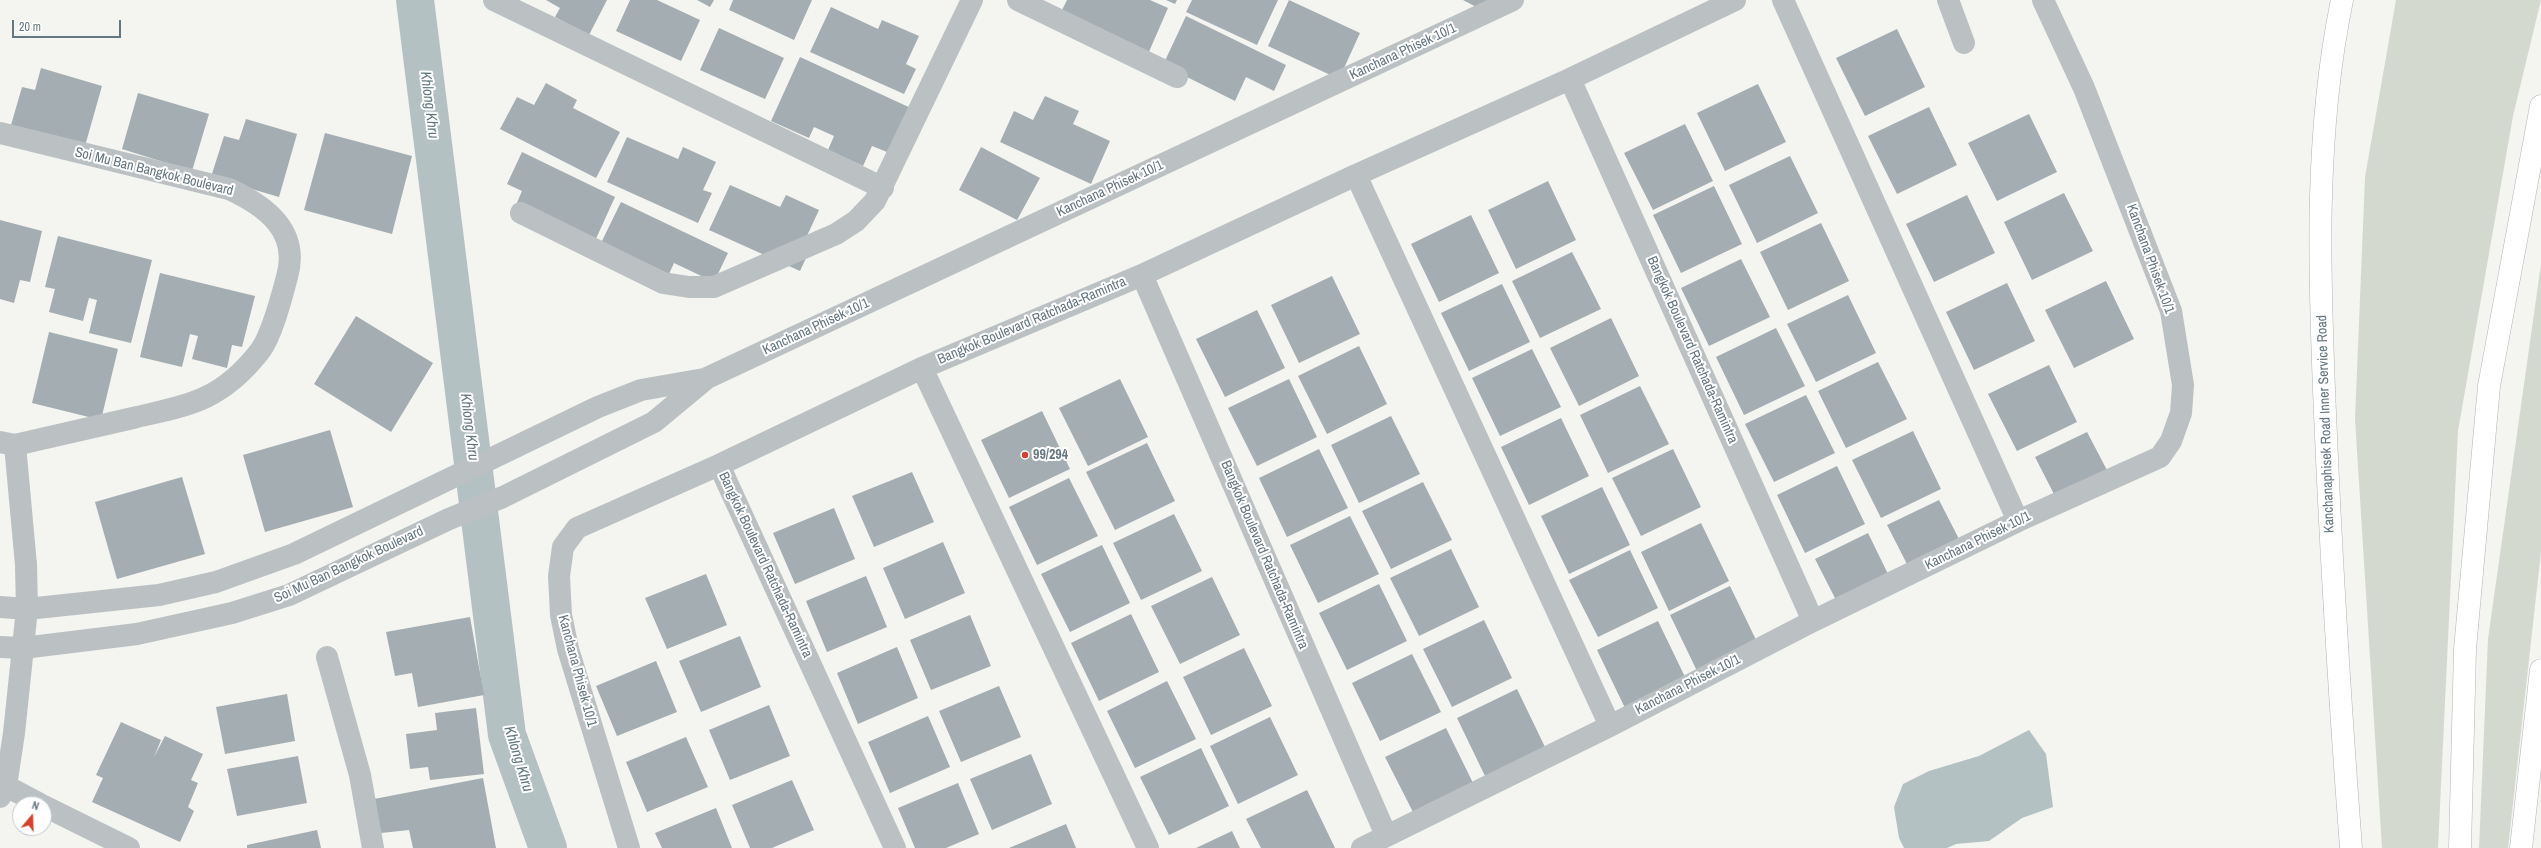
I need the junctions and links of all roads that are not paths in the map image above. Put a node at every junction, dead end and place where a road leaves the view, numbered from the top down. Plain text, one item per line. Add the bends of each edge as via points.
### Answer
1 (494, 0) edge
2 (972, 0) edge
3 (1018, 0) edge
4 (1513, 0) edge
5 (1735, 0) edge
6 (1783, 0) edge
7 (1948, 0) edge
8 (2043, 0) edge
9 (2342, 0) edge
10 (1964, 42) dead end
11 (1177, 77) dead end
12 (1570, 79) junction
13 (2541, 106) edge
14 (0, 133) edge
15 (1356, 174) junction
16 (883, 188) junction
17 (521, 213) dead end
18 (1142, 275) junction
19 (922, 368) junction
20 (707, 378) junction
21 (7, 444) edge
22 (719, 465) junction
23 (549, 474) joint
24 (2018, 522) junction
25 (0, 607) edge
26 (27, 609) junction
27 (1813, 621) junction
28 (0, 646) edge
29 (23, 648) junction
30 (327, 657) dead end
31 (2541, 670) edge
32 (1610, 726) junction
33 (3, 791) edge
34 (17, 796) edge
35 (52, 810) edge
36 (1386, 835) junction
37 (129, 848) edge
38 (373, 848) edge
39 (629, 848) edge
40 (895, 848) edge
41 (1148, 848) edge
42 (1362, 848) edge
43 (2351, 848) edge
44 (2460, 848) edge
45 (2521, 848) edge

1 - 16 street
2 - 16 street
3 - 11 street
4 - 20 street, Kanchana Phisek 10/1
5 - 12 street, Bangkok Boulevard Ratchada-Ramintra
6 - 24 street
7 - 10 street
8 - 24 street, Kanchana Phisek 10/1 via 2084,88 2171,311 2183,385 2180,413 2171,441 2160,457
9 - 43 main road, Kanchanaphisek Road Inner Service Road via 2330,57 2321,154 2320,239 2333,607
12 - 15 street, Bangkok Boulevard Ratchada-Ramintra
12 - 27 street, Bangkok Boulevard Ratchada-Ramintra
13 - 44 main road via 2489,386 2465,649
14 - 21 street, Soi Mu Ban Bangkok Boulevard via 229,189 254,201 273,217 289,241 290,268 279,306 262,349 238,376 206,397 170,409
15 - 18 street, Bangkok Boulevard Ratchada-Ramintra
15 - 32 street
16 - 17 street via 875,201 856,221 836,234 714,287 663,283
18 - 19 street, Bangkok Boulevard Ratchada-Ramintra
18 - 36 street, Bangkok Boulevard Ratchada-Ramintra
19 - 22 street, Bangkok Boulevard Ratchada-Ramintra
19 - 41 street, Bangkok Boulevard Ratchada-Ramintra
20 - 23 street, Kanchana Phisek 10/1 via 654,422
20 - 26 street, Kanchana Phisek 10/1 via 641,390 598,407 294,554 216,582 160,595
21 - 26 street, Soi Mu Ban Bangkok Boulevard via 26,565
22 - 39 street, Kanchana Phisek 10/1 via 577,528 563,547 559,576 561,615 568,649
22 - 40 street, Bangkok Boulevard Ratchada-Ramintra
23 - 29 street, Soi Mu Ban Bangkok Boulevard via 289,595 232,613 136,634
24 - 27 street, Kanchana Phisek 10/1
25 - 26 street
26 - 29 street, Soi Mu Ban Bangkok Boulevard
27 - 32 street, Kanchana Phisek 10/1
28 - 29 street, Soi Mu Ban Bangkok Boulevard
29 - 33 street, Soi Mu Ban Bangkok Boulevard
30 - 38 street via 360,775
31 - 45 main road
32 - 36 street, Kanchana Phisek 10/1
33 - 34 street, Soi Mu Ban Bangkok Boulevard
35 - 37 street
36 - 42 street, Kanchana Phisek 10/1

